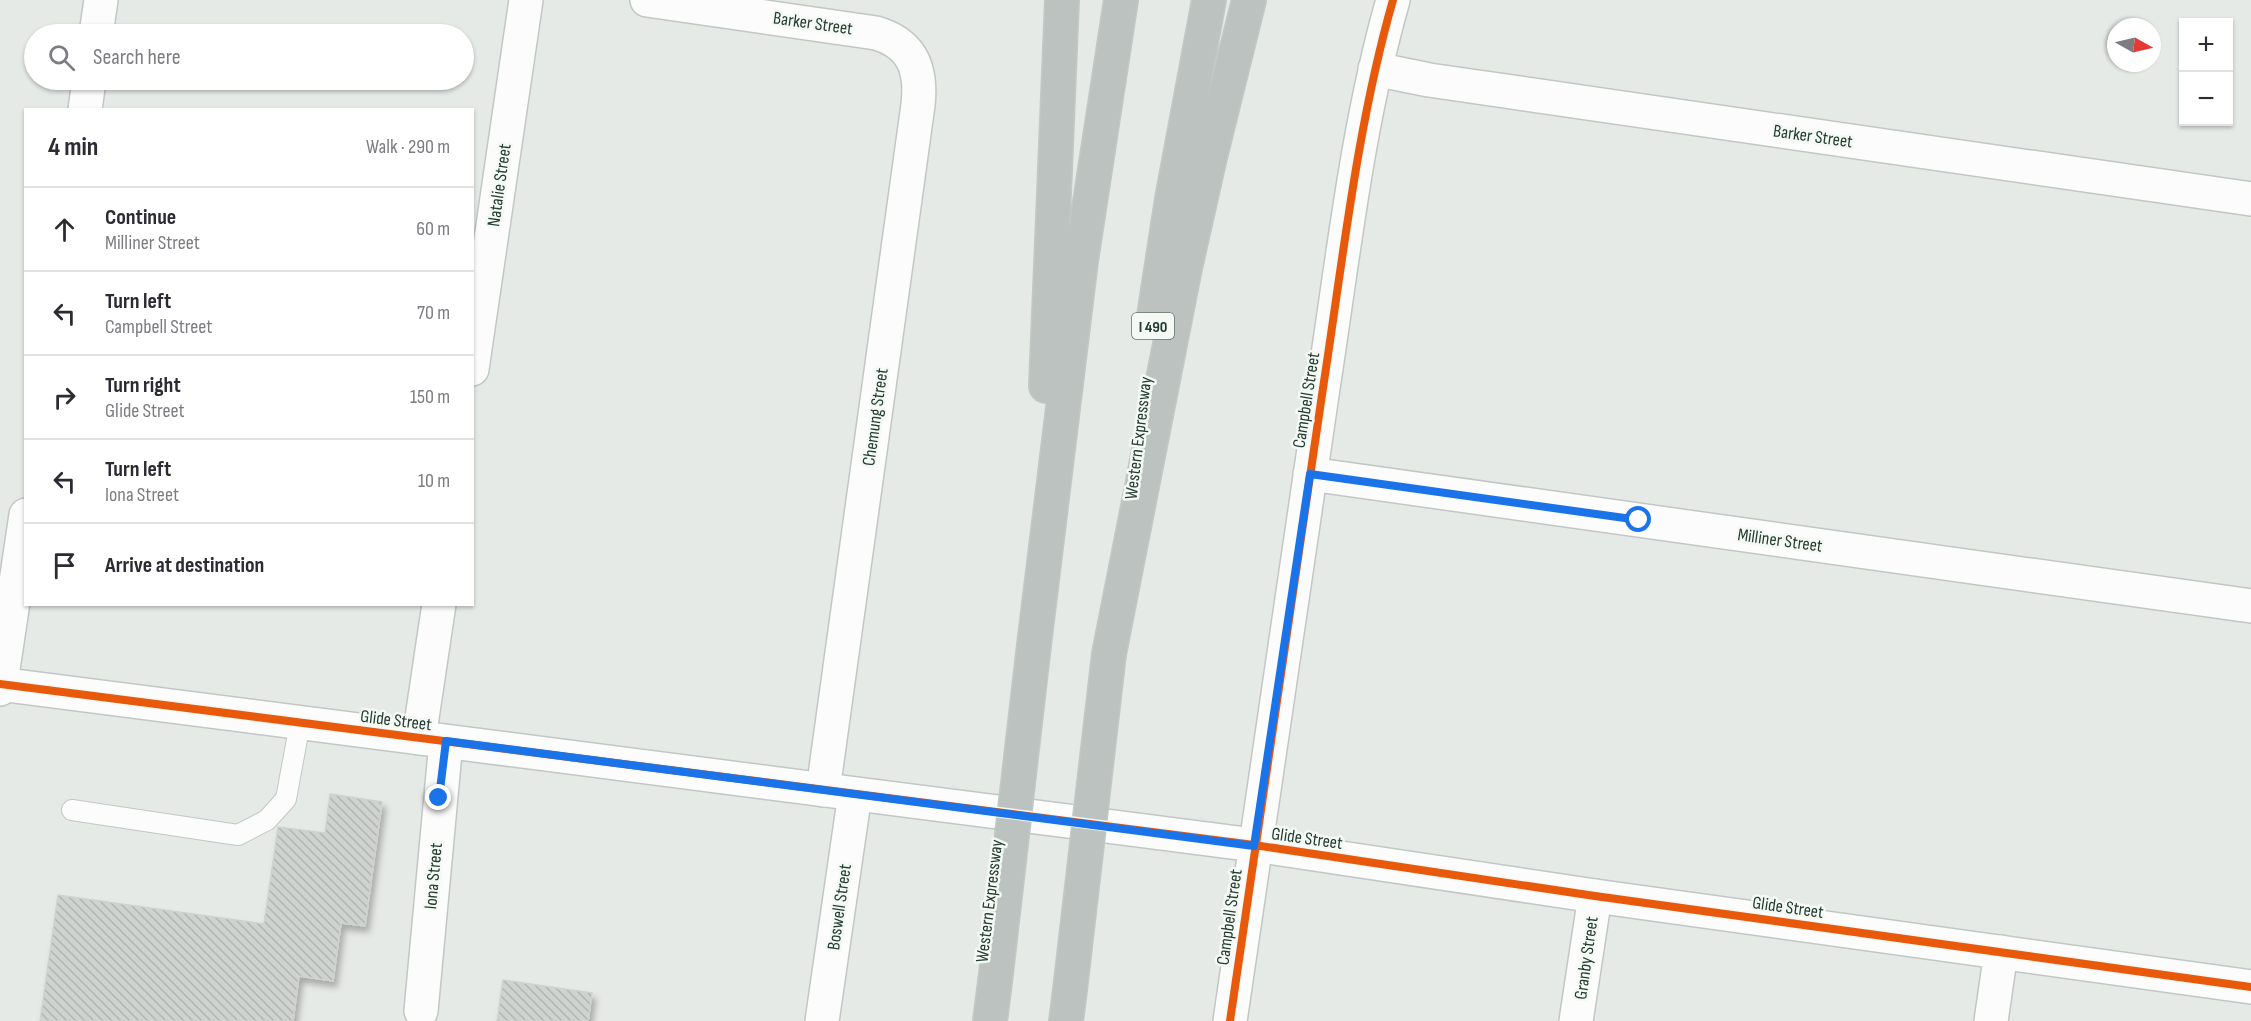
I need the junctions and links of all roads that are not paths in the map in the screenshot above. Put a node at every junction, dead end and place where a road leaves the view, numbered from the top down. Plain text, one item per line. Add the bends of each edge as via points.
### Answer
1 (101, 0) edge
2 (526, 0) edge
3 (647, 0) edge
4 (1062, 0) edge
5 (1121, 0) edge
6 (1209, 0) edge
7 (1249, 0) edge
8 (1393, 0) edge
9 (97, 24) edge
10 (904, 48) joint
11 (1376, 69) junction
12 (88, 90) edge
13 (85, 108) edge
14 (2251, 199) edge
15 (474, 355) edge
16 (1310, 474) junction
17 (24, 528) edge
18 (438, 606) edge
19 (2251, 606) edge
20 (1034, 645) junction
21 (1109, 654) junction
22 (0, 684) edge
23 (0, 689) edge
24 (300, 723) junction
25 (433, 740) junction
26 (822, 790) junction
27 (855, 794) junction
28 (72, 810) dead end
29 (1254, 846) junction
30 (1595, 896) junction
31 (2001, 952) junction
32 (2251, 987) edge
33 (1068, 1005) edge
34 (422, 1011) dead end
35 (822, 1021) edge
36 (990, 1021) edge
37 (1230, 1021) edge
38 (1576, 1021) edge
39 (1991, 1021) edge

1 - 9 street
2 - 15 street, Natalie Street
3 - 10 street, Barker Street via 876,33
4 - 20 highway
5 - 20 highway, Western Expressway via 1081,261
6 - 21 highway, Western Expressway / I 490 via 1162,264
7 - 21 highway via 1190,248
8 - 11 street, Campbell Street
10 - 26 street, Chemung Street via 919,78 918,105
11 - 14 street, Barker Street via 1441,82
11 - 16 street, Campbell Street via 1357,164
12 - 13 street
16 - 19 street, Milliner Street
16 - 29 street, Campbell Street
17 - 22 street
18 - 25 street
20 - 36 highway, Western Expressway, bridge
21 - 33 highway, Western Expressway / I 490, bridge
22 - 23 street
22 - 24 street, Glide Street
24 - 25 street, Glide Street
24 - 28 lane via 286,799 267,820 238,835
25 - 26 street, Glide Street
25 - 34 street, Iona Street via 439,798
26 - 27 street, Glide Street
27 - 29 street, Glide Street
27 - 35 street, Boswell Street
29 - 30 street, Glide Street
29 - 37 street, Campbell Street
30 - 31 street, Glide Street
30 - 38 street, Granby Street
31 - 32 street, Glide Street
31 - 39 street

